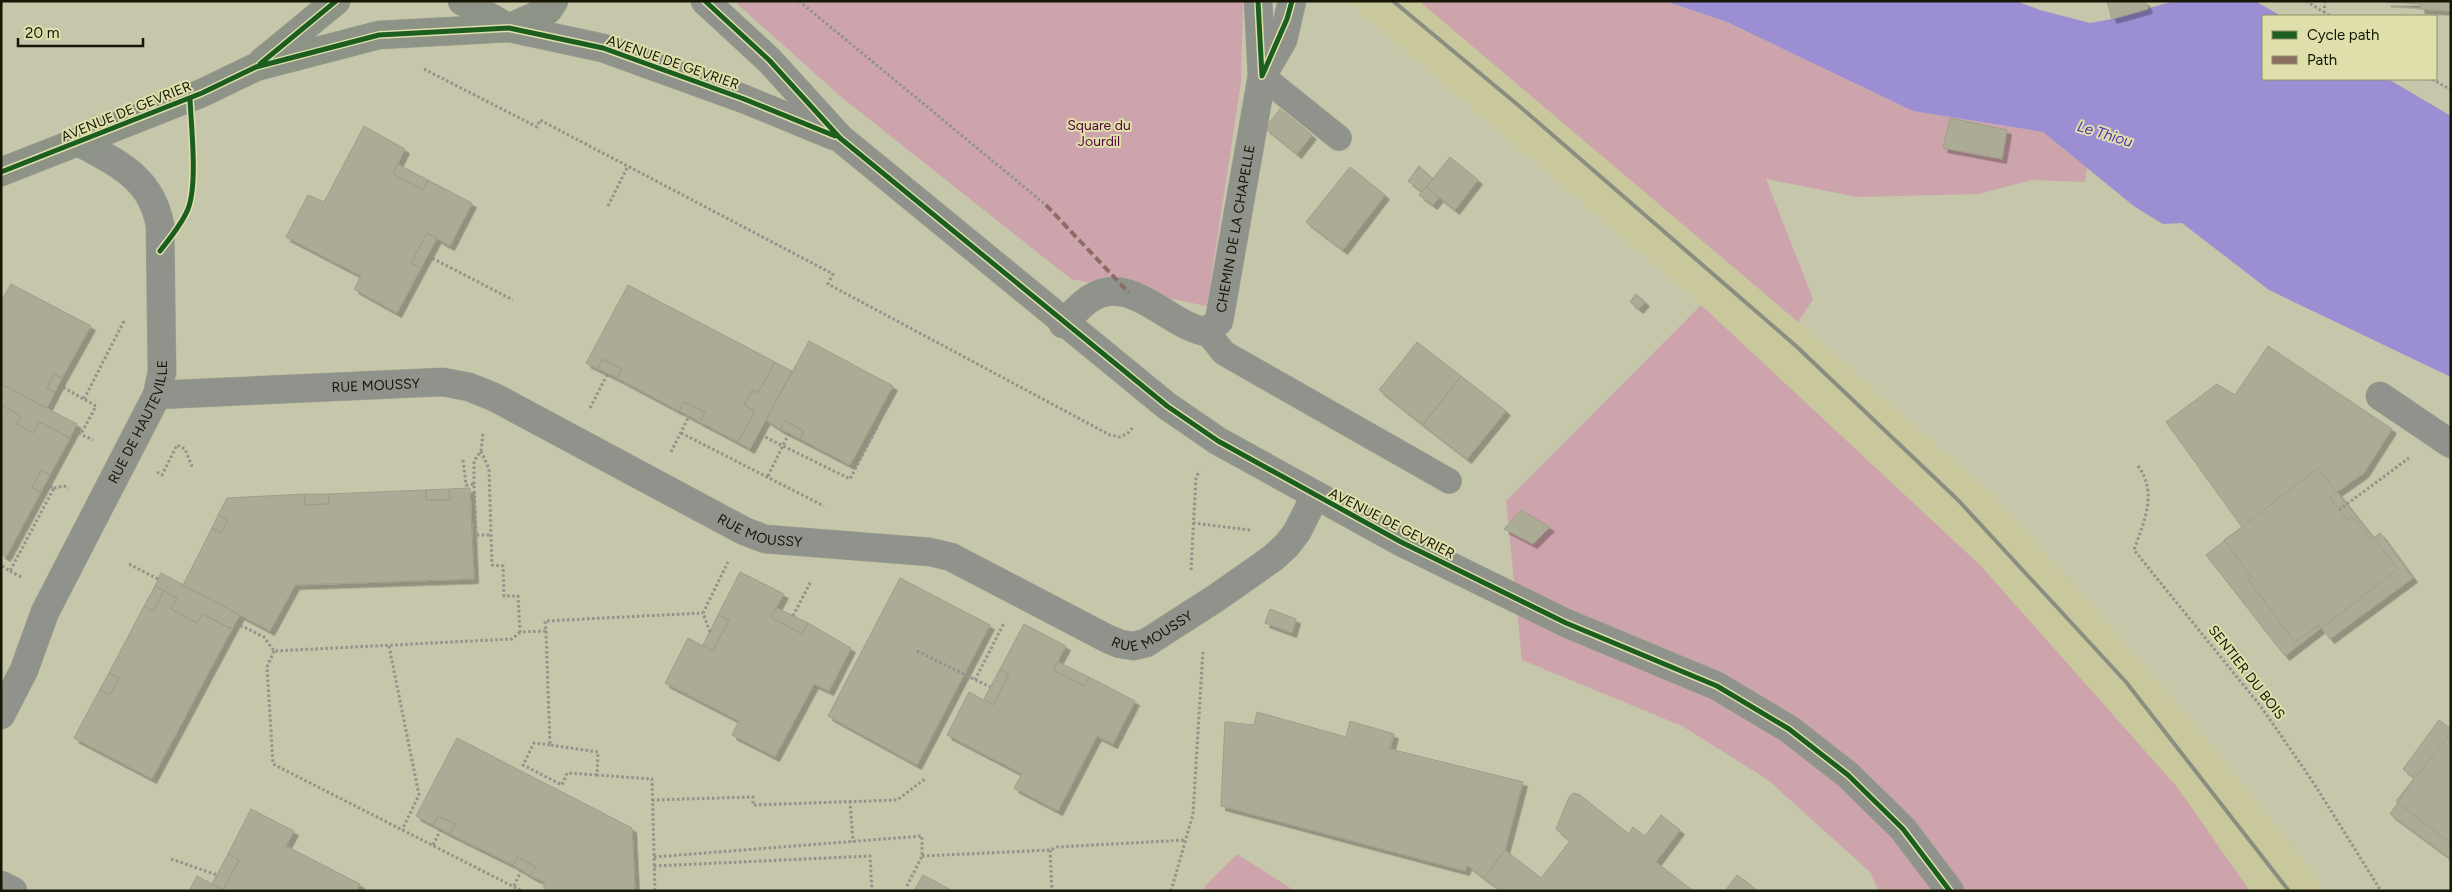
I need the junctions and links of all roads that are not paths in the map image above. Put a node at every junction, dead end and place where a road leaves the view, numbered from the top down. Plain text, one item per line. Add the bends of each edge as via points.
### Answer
1 (336, 1) edge
2 (462, 1) edge
3 (554, 1) edge
4 (1258, 1) edge
5 (1292, 1) edge
6 (704, 4) edge
7 (509, 28) junction
8 (256, 67) junction
9 (1262, 76) junction
10 (840, 138) junction
11 (1339, 138) dead end
12 (79, 142) junction
13 (1, 172) edge
14 (1063, 324) junction
15 (1207, 332) junction
16 (157, 395) junction
17 (2380, 396) dead end
18 (2444, 440) edge
19 (1449, 481) dead end
20 (1315, 496) junction
21 (1, 715) edge
22 (1, 885) edge
23 (13, 891) edge
24 (1950, 891) edge

1 - 8 street, AVENUE DE GEVRIER
2 - 7 street, AVENUE DE GEVRIER
3 - 7 street, AVENUE DE GEVRIER via 548,10
4 - 9 street, CHEMIN DE LA CHAPELLE
5 - 9 street, CHEMIN DE LA CHAPELLE via 1283,40
6 - 10 street, AVENUE DE GEVRIER via 769,60
7 - 8 street, AVENUE DE GEVRIER via 379,35
7 - 10 street, AVENUE DE GEVRIER via 603,48
8 - 12 street, AVENUE DE GEVRIER via 202,93
9 - 11 lane
9 - 15 street, CHEMIN DE LA CHAPELLE via 1219,321
10 - 14 street, AVENUE DE GEVRIER
12 - 13 street, AVENUE DE GEVRIER
12 - 16 street, RUE DE HAUTEVILLE via 137,178 157,208 162,372
14 - 15 street via 1090,298 1114,290 1128,293 1175,320
14 - 20 street, AVENUE DE GEVRIER via 1156,398 1218,441
15 - 19 lane via 1224,353
16 - 20 street, RUE MOUSSY via 443,382 460,384 494,397 765,539 930,552 951,557 1120,644 1133,646 1146,643 1188,617 1273,558 1297,532
16 - 21 street, RUE DE HAUTEVILLE via 45,612 24,670
17 - 18 street
20 - 24 street, AVENUE DE GEVRIER via 1566,623 1717,686 1789,729 1848,775 1904,829
22 - 23 street

